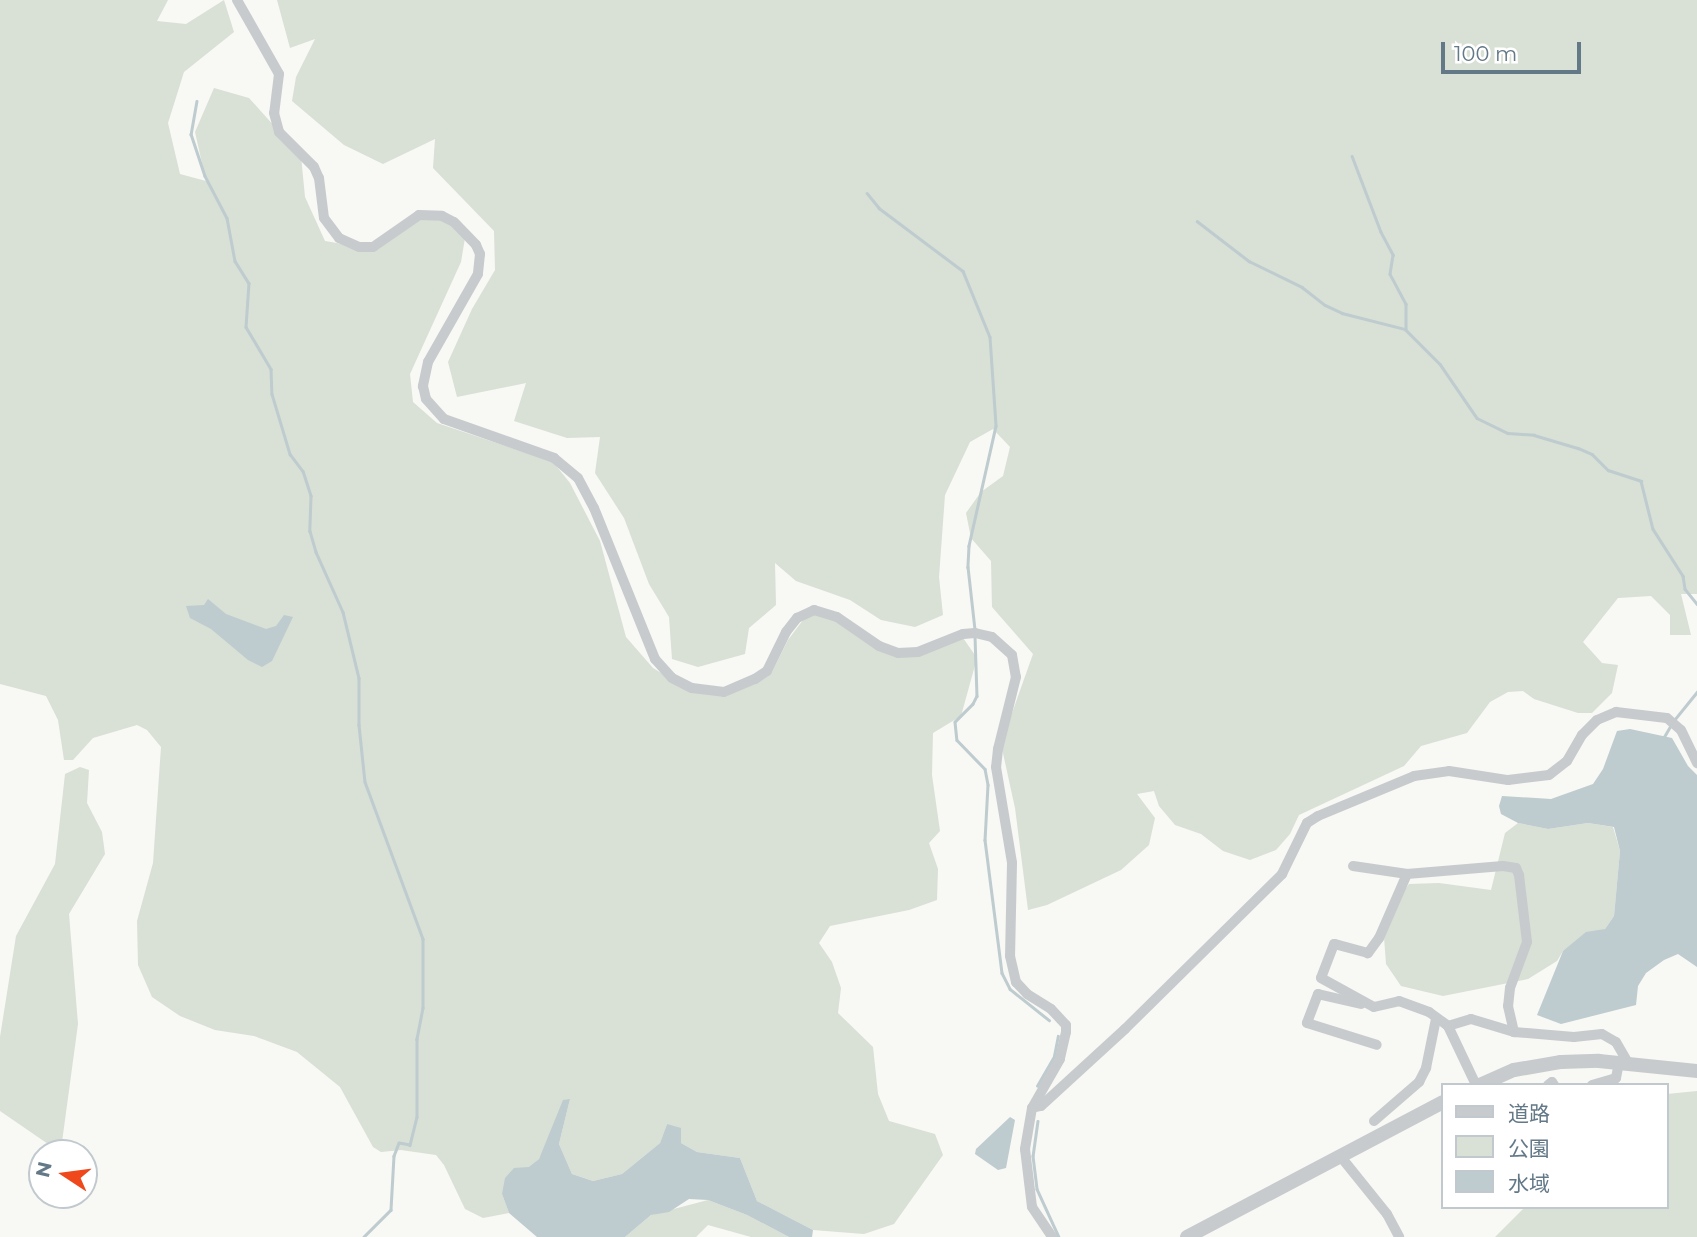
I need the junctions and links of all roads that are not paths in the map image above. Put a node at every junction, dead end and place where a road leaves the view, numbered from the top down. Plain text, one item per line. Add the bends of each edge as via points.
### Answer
1 (237, 0) edge
2 (1697, 763) edge
3 (1353, 866) dead end
4 (1407, 874) junction
5 (1374, 1007) junction
6 (1436, 1019) junction
7 (1448, 1026) junction
8 (1514, 1032) junction
9 (1377, 1045) dead end
10 (1624, 1063) junction
11 (1697, 1071) edge
12 (1477, 1083) edge
13 (1483, 1083) edge
14 (1599, 1083) edge
15 (1442, 1103) edge
16 (1032, 1108) junction
17 (1374, 1121) dead end
18 (1341, 1157) junction
19 (1052, 1237) edge
20 (1187, 1237) edge
21 (1399, 1237) edge

1 - 16 street via 279,74 274,113 279,132 314,167 324,218 338,238 373,247 419,215 442,216 476,244 478,274 428,362 423,386 426,399 444,419 554,458 578,478 652,653 672,678 692,688 724,692 755,679 767,671 797,618 814,610 837,617 889,651 918,652 975,633 992,637 1012,655 1016,677 996,767 1012,863 1010,956 1016,982 1066,1025 1060,1059
2 - 16 street via 1681,730 1667,718 1616,712 1597,720 1567,761 1549,775 1508,780 1448,771 1414,776 1318,816 1307,823 1282,874 1125,1029 1041,1106
3 - 4 street
4 - 5 street via 1368,953 1334,944 1321,978
4 - 8 street via 1516,868 1527,942 1509,997
5 - 6 street via 1411,1003
5 - 9 street via 1318,994 1307,1023
6 - 7 street
6 - 17 street via 1419,1082
7 - 8 street via 1471,1019
7 - 12 street
8 - 10 street via 1574,1037 1602,1034 1616,1042
10 - 11 street
10 - 13 street via 1561,1062 1514,1070
10 - 14 street via 1615,1078
15 - 18 street
16 - 19 street via 1025,1149 1032,1206
18 - 20 street
18 - 21 street via 1387,1214

